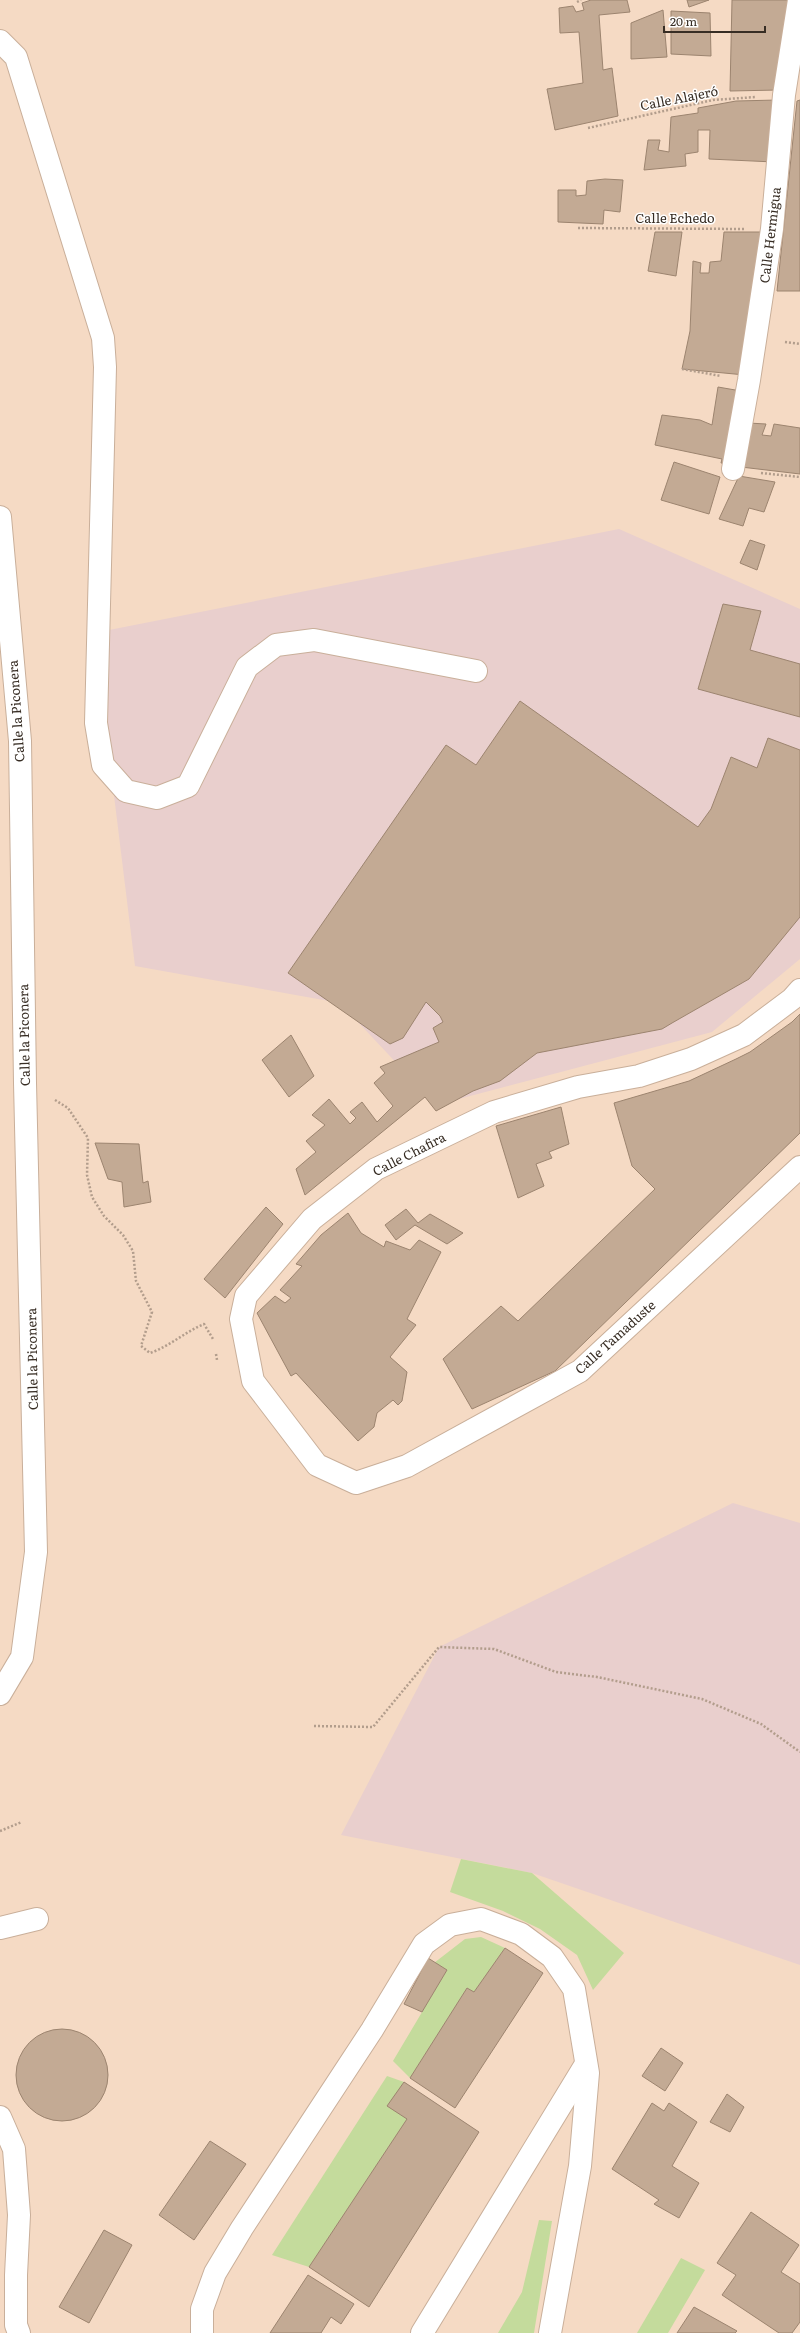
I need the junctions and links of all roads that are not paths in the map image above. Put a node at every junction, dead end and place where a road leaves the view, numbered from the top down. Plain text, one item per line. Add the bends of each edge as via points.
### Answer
1 (799, 0) edge
2 (0, 40) edge
3 (733, 470) road end
4 (0, 518) edge
5 (476, 671) dead end
6 (800, 990) edge
7 (800, 1167) edge
8 (356, 1483) joint
9 (0, 1694) edge
10 (37, 1919) dead end
11 (0, 1928) edge
12 (586, 2064) junction
13 (0, 2117) edge
14 (19, 2333) edge
15 (202, 2333) edge
16 (422, 2333) edge
17 (550, 2333) edge

1 - 3 street, Calle Hermigua via 784,95 772,229
2 - 5 street via 16,57 103,338 105,368 96,723 103,765 126,791 157,798 188,786 247,667 276,645 314,640
4 - 9 street, Calle la Piconera via 20,741 36,1552 22,1657
6 - 8 street, Calle Chafira via 792,999 744,1035 691,1059 639,1076 578,1087 494,1112 376,1169 312,1219 246,1296 241,1319 253,1381 317,1465
7 - 8 street, Calle Tamaduste via 580,1371 407,1466
10 - 11 street
12 - 15 street via 574,1989 552,1957 521,1934 481,1919 450,1925 424,1944 372,2030 242,2228 215,2274 202,2308
12 - 16 street
12 - 17 street via 588,2073 580,2166
13 - 14 street via 14,2149 19,2215 16,2325

